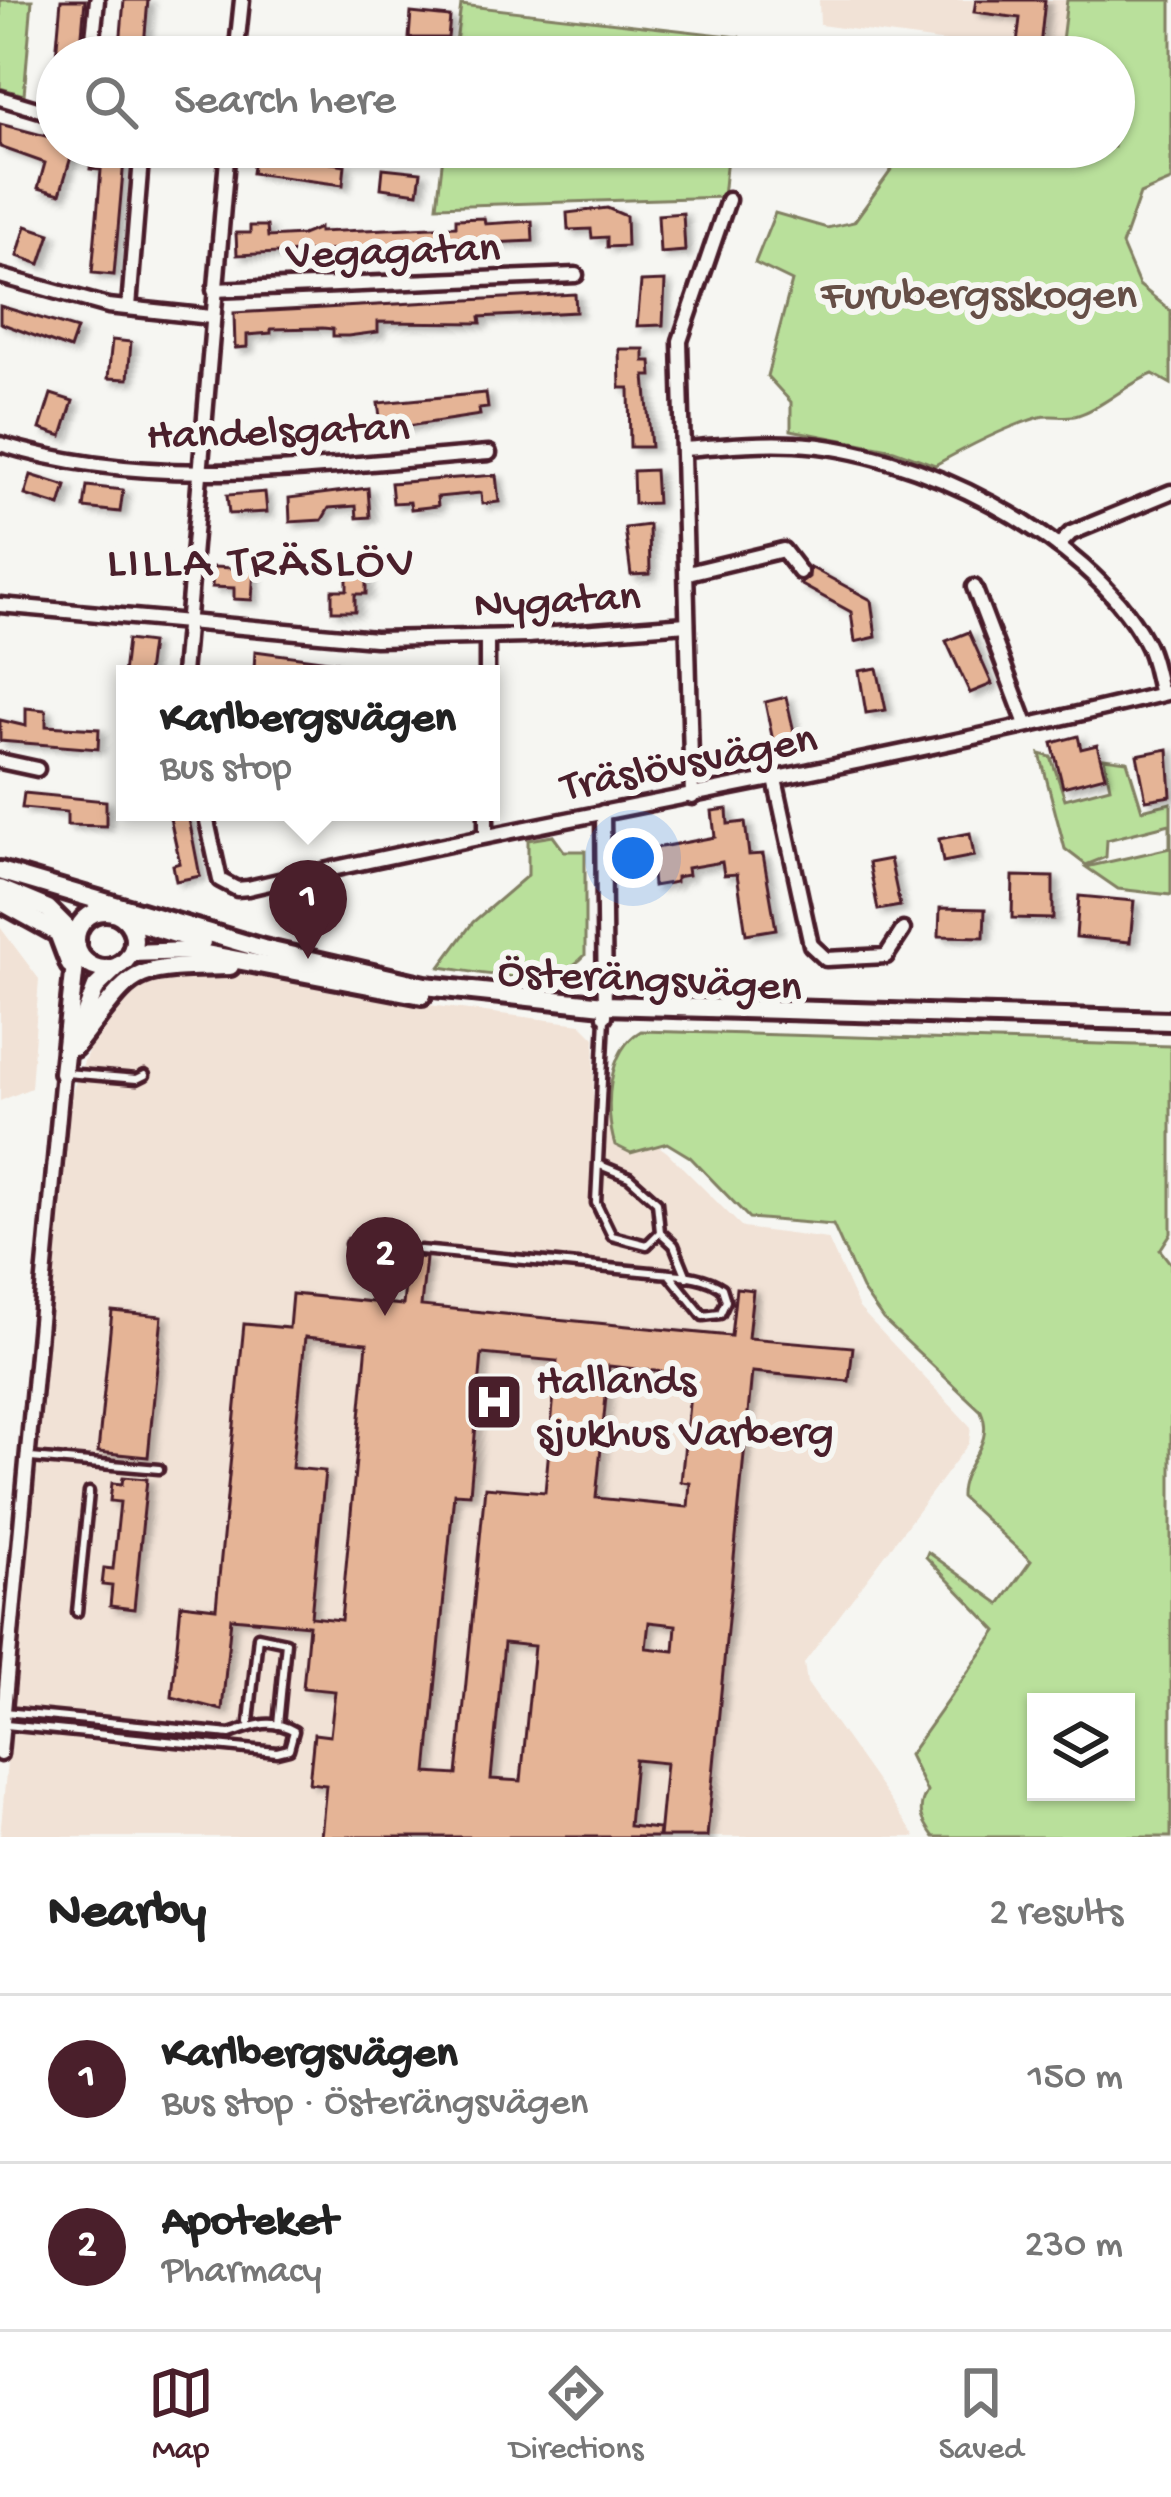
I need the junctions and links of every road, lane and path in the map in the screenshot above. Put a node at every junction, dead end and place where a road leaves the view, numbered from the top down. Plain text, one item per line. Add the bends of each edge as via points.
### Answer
1 (97, 0) edge
2 (242, 0) edge
3 (93, 36) edge
4 (239, 36) edge
5 (0, 98) edge
6 (36, 109) edge
7 (140, 168) edge
8 (225, 168) edge
9 (728, 200) dead end
10 (576, 275) dead end
11 (0, 276) edge
12 (214, 290) junction
13 (129, 307) junction
14 (212, 317) junction
15 (0, 444) edge
16 (684, 448) junction
17 (489, 453) dead end
18 (199, 475) junction
19 (1171, 493) edge
20 (1058, 546) junction
21 (800, 572) dead end
22 (688, 573) junction
23 (974, 587) dead end
24 (0, 605) edge
25 (186, 623) junction
26 (687, 624) junction
27 (487, 637) junction
28 (184, 665) edge
29 (487, 665) edge
30 (1166, 693) edge
31 (1026, 724) junction
32 (0, 761) edge
33 (37, 769) dead end
34 (775, 779) junction
35 (692, 797) junction
36 (603, 812) junction
37 (207, 821) edge
38 (486, 821) edge
39 (486, 833) junction
40 (0, 871) edge
41 (0, 889) edge
42 (86, 897) junction
43 (0, 901) edge
44 (115, 914) junction
45 (903, 930) dead end
46 (77, 942) junction
47 (262, 949) junction
48 (124, 959) junction
49 (250, 965) junction
50 (72, 977) junction
51 (605, 1010) junction
52 (1171, 1021) edge
53 (1171, 1033) edge
54 (74, 1047) junction
55 (63, 1073) junction
56 (145, 1075) dead end
57 (600, 1166) junction
58 (660, 1232) junction
59 (350, 1244) dead end
60 (385, 1247) dead end
61 (420, 1250) dead end
62 (670, 1274) junction
63 (687, 1277) junction
64 (26, 1457) junction
65 (159, 1469) dead end
66 (89, 1492) dead end
67 (77, 1612) dead end
68 (3, 1718) edge
69 (248, 1724) junction
70 (278, 1725) junction
71 (0, 1754) edge

1 - 3 street
2 - 4 street
5 - 6 street
7 - 13 street
8 - 12 street
9 - 16 street via 680,340
10 - 12 street, Vegagatan
11 - 13 street
12 - 14 street
13 - 14 street
14 - 18 street
15 - 18 street, Handelsgatan via 61,463
16 - 20 street via 796,444 874,459 944,480
16 - 22 street
17 - 18 street, Handelsgatan
18 - 25 street
19 - 20 street via 1071,533
20 - 30 street via 1147,643
21 - 22 street via 783,550
22 - 26 street
23 - 31 street
24 - 25 street, Nygatan
25 - 27 street, Nygatan via 314,636
25 - 28 street
26 - 27 street, Nygatan
26 - 35 street
27 - 29 street
30 - 31 street, Träslövsvägen
31 - 34 street, Träslövsvägen
32 - 33 street
34 - 35 street, Träslövsvägen
34 - 45 street via 811,946 826,959 886,956
35 - 36 street, Träslövsvägen
36 - 39 street, Träslövsvägen
36 - 51 street
37 - 39 street, Träslövsvägen via 224,884 248,888
38 - 39 street
40 - 42 street, Österängsvägen
41 - 46 street via 48,909
42 - 44 street, Österängsvägen
42 - 47 street, Österängsvägen
43 - 50 street via 58,933
44 - 46 street via 86,918
44 - 47 street, Österängsvägen via 197,941
44 - 48 street via 133,934
46 - 48 street via 94,966
46 - 50 street
47 - 51 street, Österängsvägen via 425,986
48 - 49 street, Österängsvägen via 190,951
48 - 54 street via 91,998
49 - 51 street, Österängsvägen via 413,994
49 - 54 street via 162,967 135,976 111,994
50 - 55 street
51 - 52 street, Österängsvägen
51 - 53 street, Österängsvägen
51 - 57 lane
54 - 55 street
55 - 56 lane
55 - 64 street
57 - 58 lane via 647,1190 657,1202
57 - 58 lane via 596,1203 612,1236 647,1245
58 - 63 lane
59 - 60 lane via 370,1271 390,1279 403,1261
61 - 62 lane
62 - 63 lane
62 - 63 lane via 703,1316 720,1314 722,1288
64 - 65 lane
64 - 68 street
66 - 67 lane
68 - 69 lane via 230,1734
68 - 70 lane via 290,1750 294,1731
68 - 71 street
69 - 70 lane
69 - 70 lane via 258,1636 286,1642

